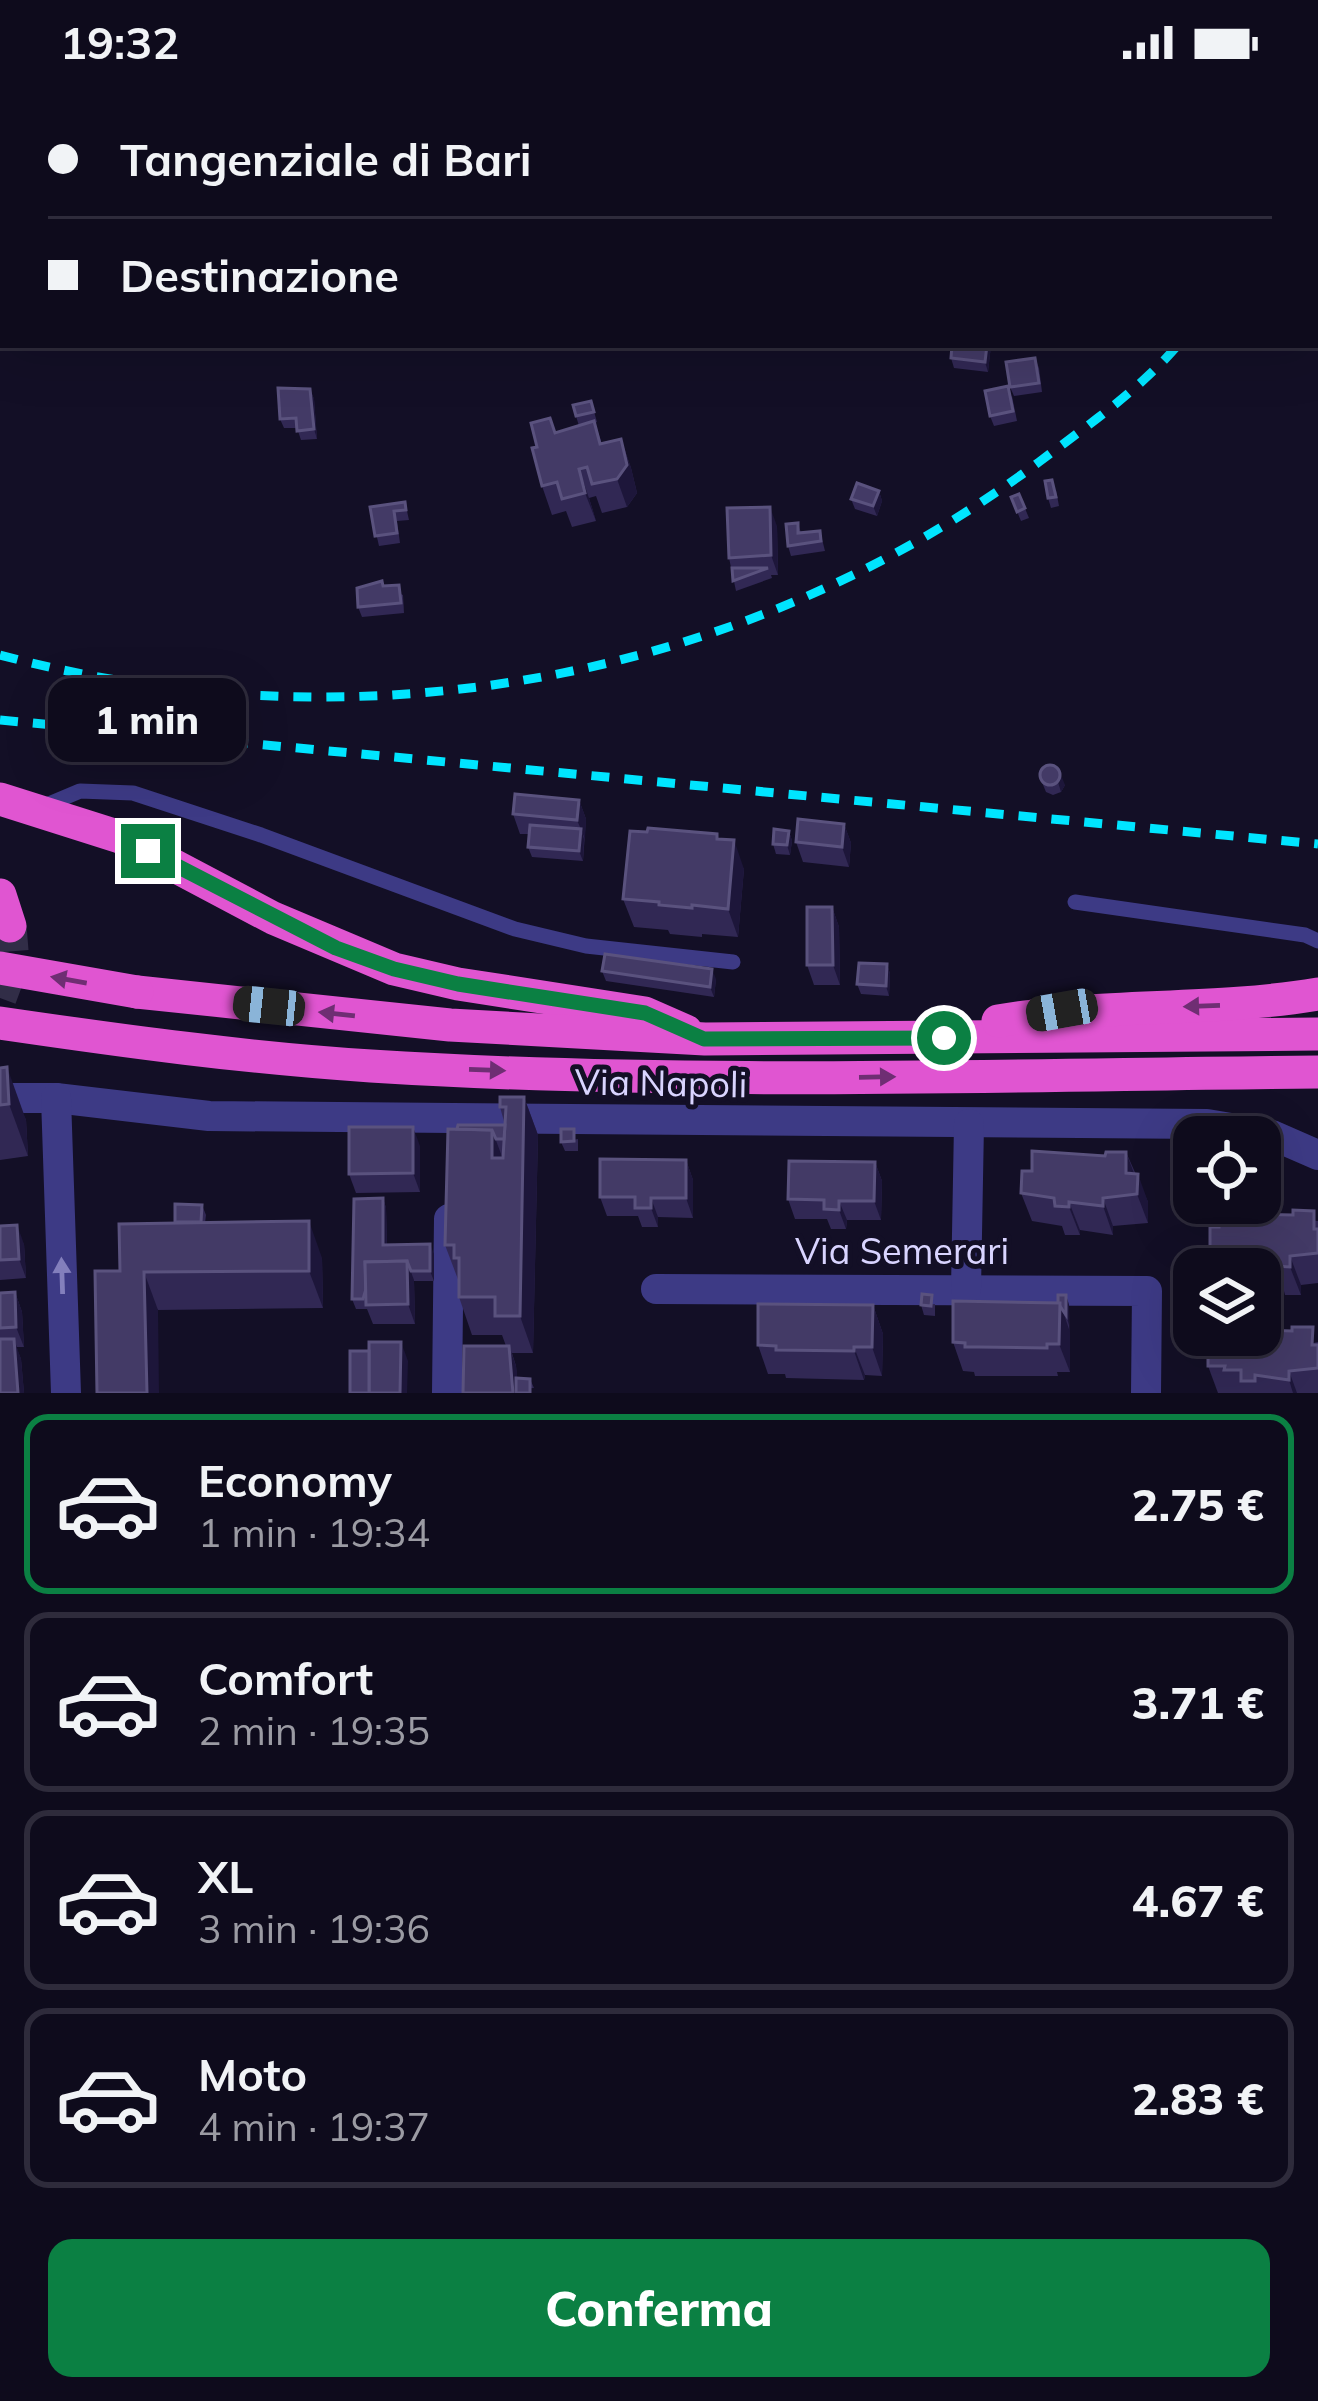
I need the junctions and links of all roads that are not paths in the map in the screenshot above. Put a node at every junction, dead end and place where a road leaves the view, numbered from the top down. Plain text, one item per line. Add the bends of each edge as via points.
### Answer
1 (0, 799) edge
2 (39, 808) junction
3 (1075, 902) dead end
4 (1318, 941) edge
5 (733, 962) dead end
6 (0, 968) edge
7 (1318, 994) edge
8 (0, 1023) edge
9 (1318, 1034) edge
10 (899, 1038) junction
11 (704, 1039) junction
12 (0, 1044) edge
13 (370, 1066) junction
14 (1318, 1072) edge
15 (980, 1076) junction
16 (1318, 1095) edge
17 (0, 1098) edge
18 (56, 1098) junction
19 (969, 1124) junction
20 (1318, 1155) edge
21 (450, 1188) edge
22 (656, 1289) dead end
23 (966, 1289) junction
24 (66, 1393) edge
25 (446, 1393) edge
26 (1147, 1393) edge

1 - 2 highway
2 - 5 lane via 80,791 133,793 514,929 586,946
2 - 11 highway via 120,837 273,918 394,969 645,1013
3 - 4 lane
11 -> 6 highway, bridge via 450,1025 137,992
7 -> 10 highway via 1062,1010
8 - 13 highway
9 - 10 highway
10 - 11 highway
12 - 13 highway
13 -> 15 highway
14 - 15 highway
15 - 16 highway via 1055,1096
17 - 18 street, Via Napoli
18 - 19 street, Via Napoli via 451,1131
24 -> 18 street
19 - 20 street, Via Napoli via 1207,1124
19 - 23 street
21 - 25 street
22 - 23 street, Via Semerari
23 - 26 street, Via Semerari via 1147,1291

